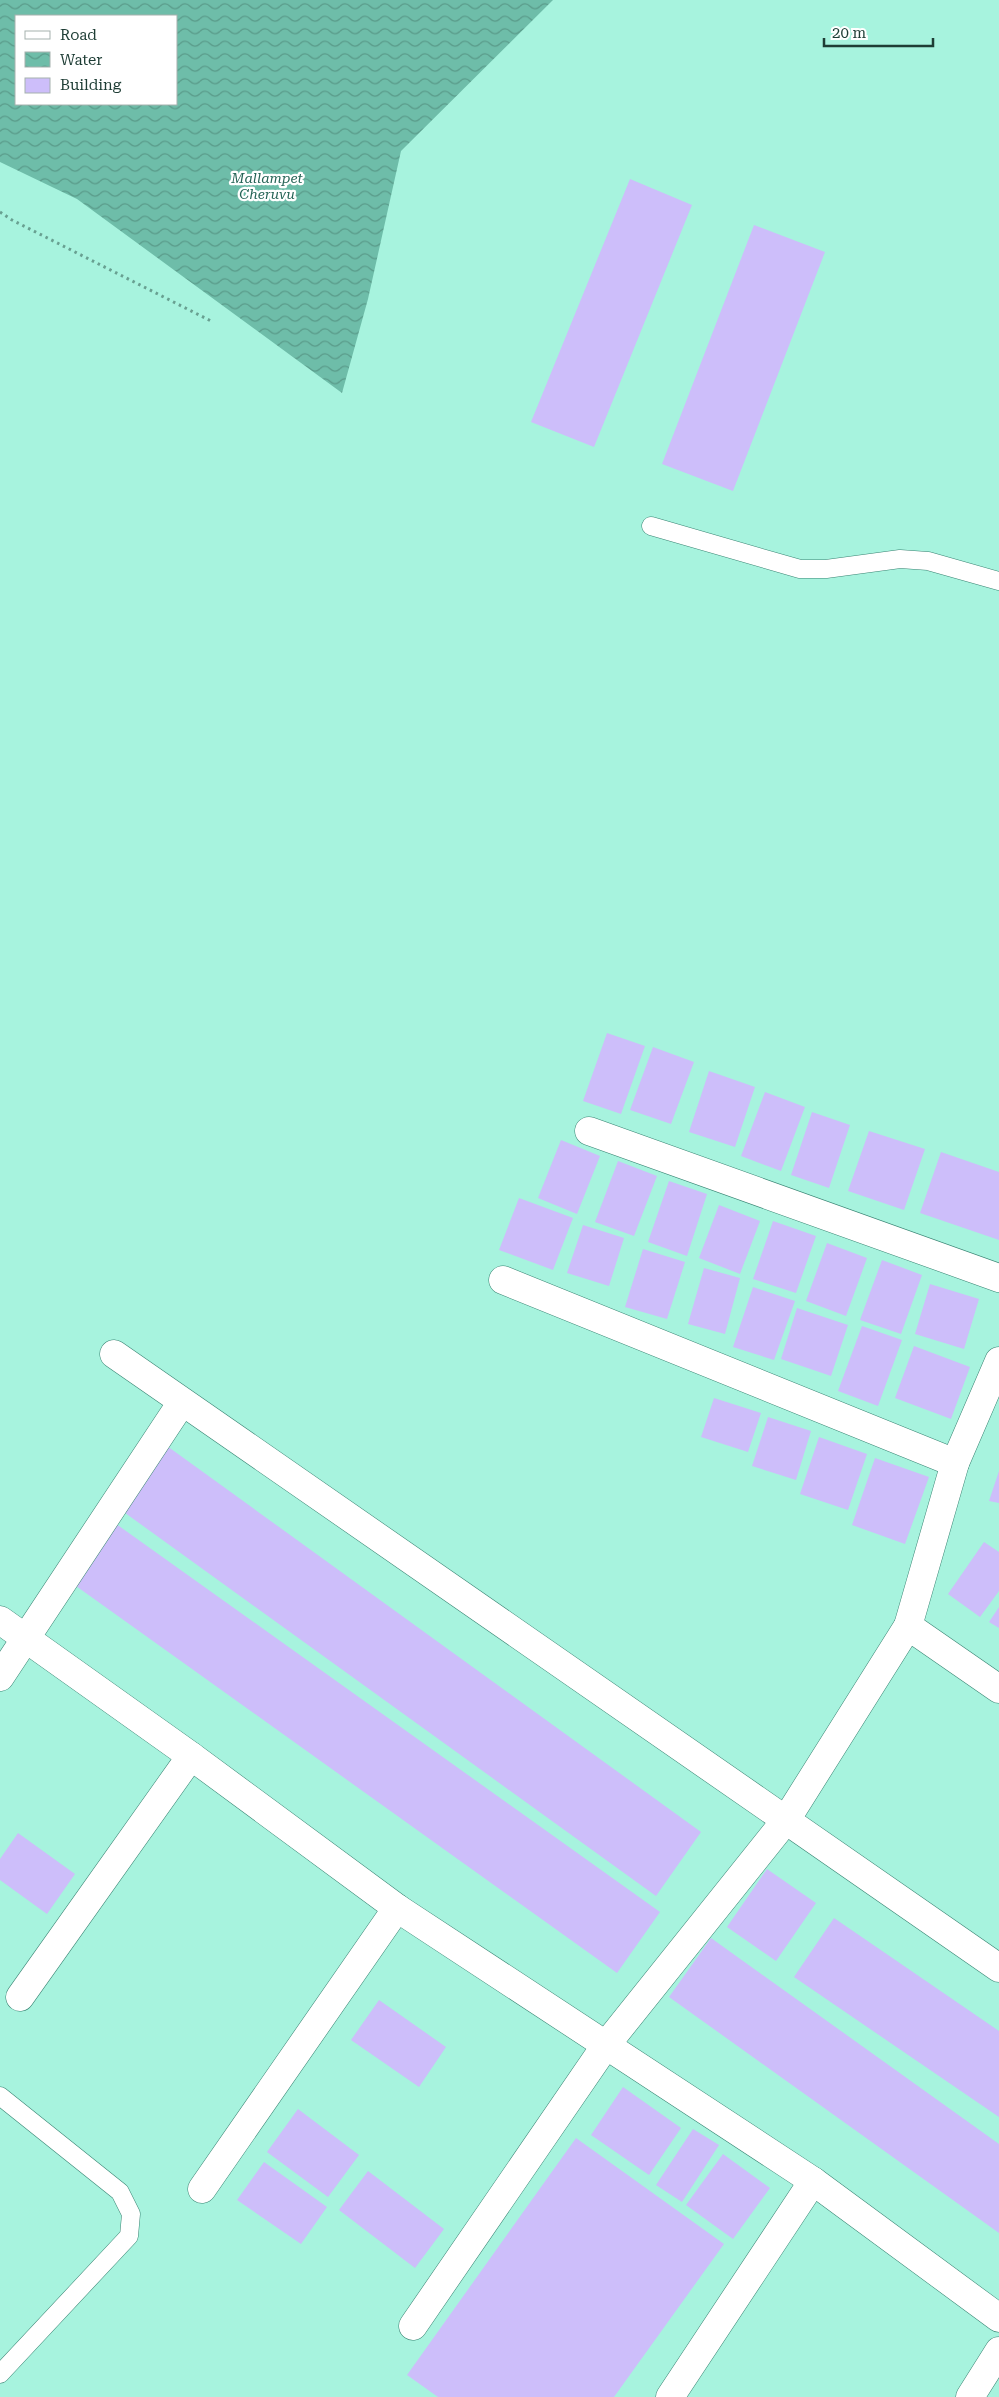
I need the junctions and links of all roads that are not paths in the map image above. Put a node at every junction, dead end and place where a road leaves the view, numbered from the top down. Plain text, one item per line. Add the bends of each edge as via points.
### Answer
1 (651, 526) dead end
2 (999, 582) edge
3 (590, 1131) dead end
4 (999, 1278) edge
5 (503, 1280) dead end
6 (114, 1354) dead end
7 (999, 1360) edge
8 (182, 1402) junction
9 (955, 1463) junction
10 (0, 1620) edge
11 (908, 1626) junction
12 (27, 1638) junction
13 (0, 1677) edge
14 (999, 1689) edge
15 (191, 1756) junction
16 (786, 1820) junction
17 (397, 1908) junction
18 (999, 1968) edge
19 (20, 1997) dead end
20 (606, 2045) junction
21 (0, 2096) edge
22 (813, 2181) junction
23 (202, 2189) dead end
24 (999, 2318) edge
25 (413, 2326) dead end
26 (999, 2351) edge
27 (0, 2374) edge
28 (670, 2397) edge
29 (970, 2397) edge

1 - 2 lane via 800,569 826,569 900,559 928,561
3 - 4 street
5 - 9 street
6 - 8 street
7 - 9 street
8 - 12 street
8 - 16 street
9 - 11 street
10 - 12 street
11 - 14 street
11 - 16 street
12 - 13 street
12 - 15 street
15 - 17 street
15 - 19 street
16 - 18 street
16 - 20 street
17 - 20 street
17 - 23 street
20 - 22 street
20 - 25 street
21 - 27 lane via 120,2192 131,2214 128,2236
22 - 24 street
22 - 28 street
26 - 29 street

